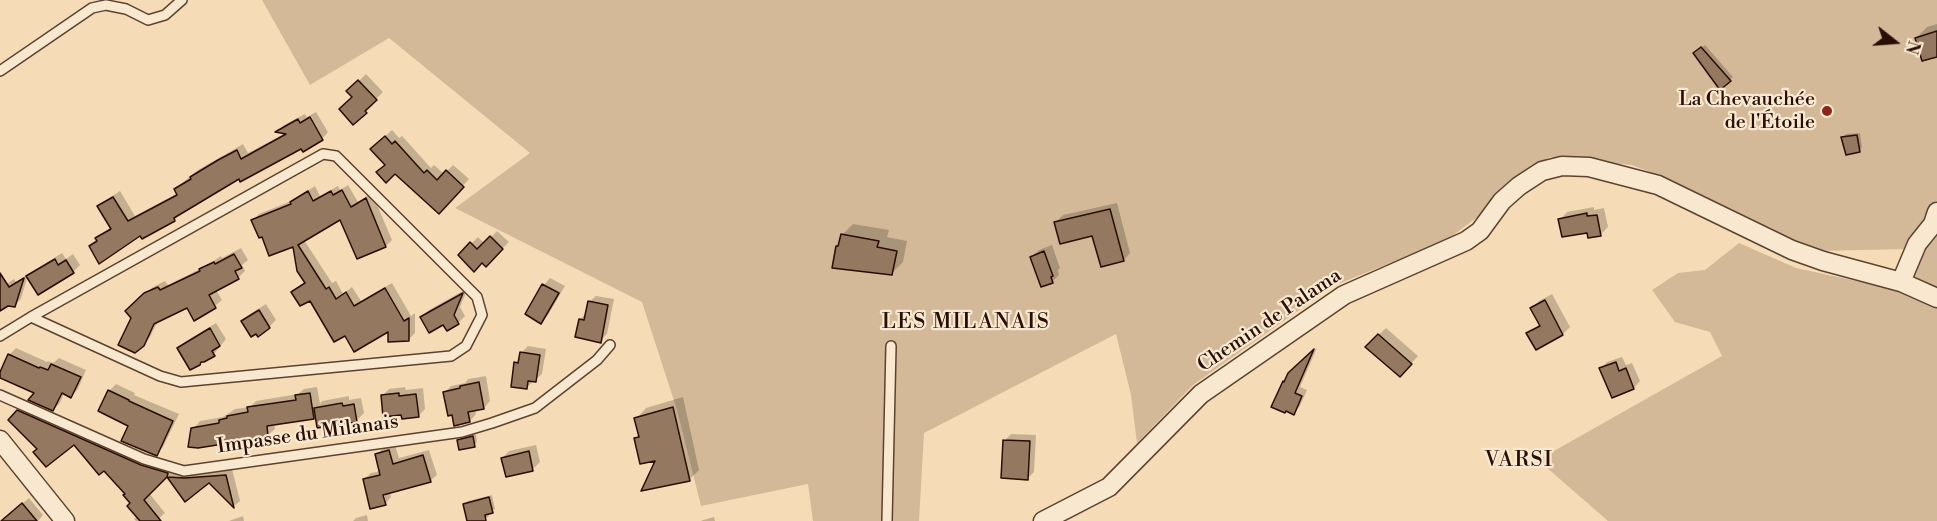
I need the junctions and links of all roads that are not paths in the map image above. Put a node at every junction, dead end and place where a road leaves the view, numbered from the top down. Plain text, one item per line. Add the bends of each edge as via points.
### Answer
1 (182, 0) edge
2 (0, 71) edge
3 (1937, 212) edge
4 (1901, 282) junction
5 (1937, 298) edge
6 (31, 317) junction
7 (0, 336) edge
8 (610, 345) dead end
9 (891, 346) dead end
10 (0, 395) edge
11 (0, 440) edge
12 (64, 521) edge
13 (887, 521) edge
14 (1043, 521) edge

1 - 2 lane via 165,15 148,20 126,9 106,5 92,8
3 - 4 street via 1917,244
4 - 5 street, Chemin de Palama
4 - 14 street, Chemin de Palama via 1792,250 1658,185 1589,168 1562,166 1542,171 1502,201 1480,231 1466,242 1344,295 1201,394 1109,487
6 - 6 lane via 159,376 181,382 451,356 466,346 482,315 477,297 336,156 323,154
6 - 7 lane
8 - 10 lane, Impasse du Milanais via 597,360 535,408 462,432 184,471 144,459
9 - 13 lane
11 - 12 street

